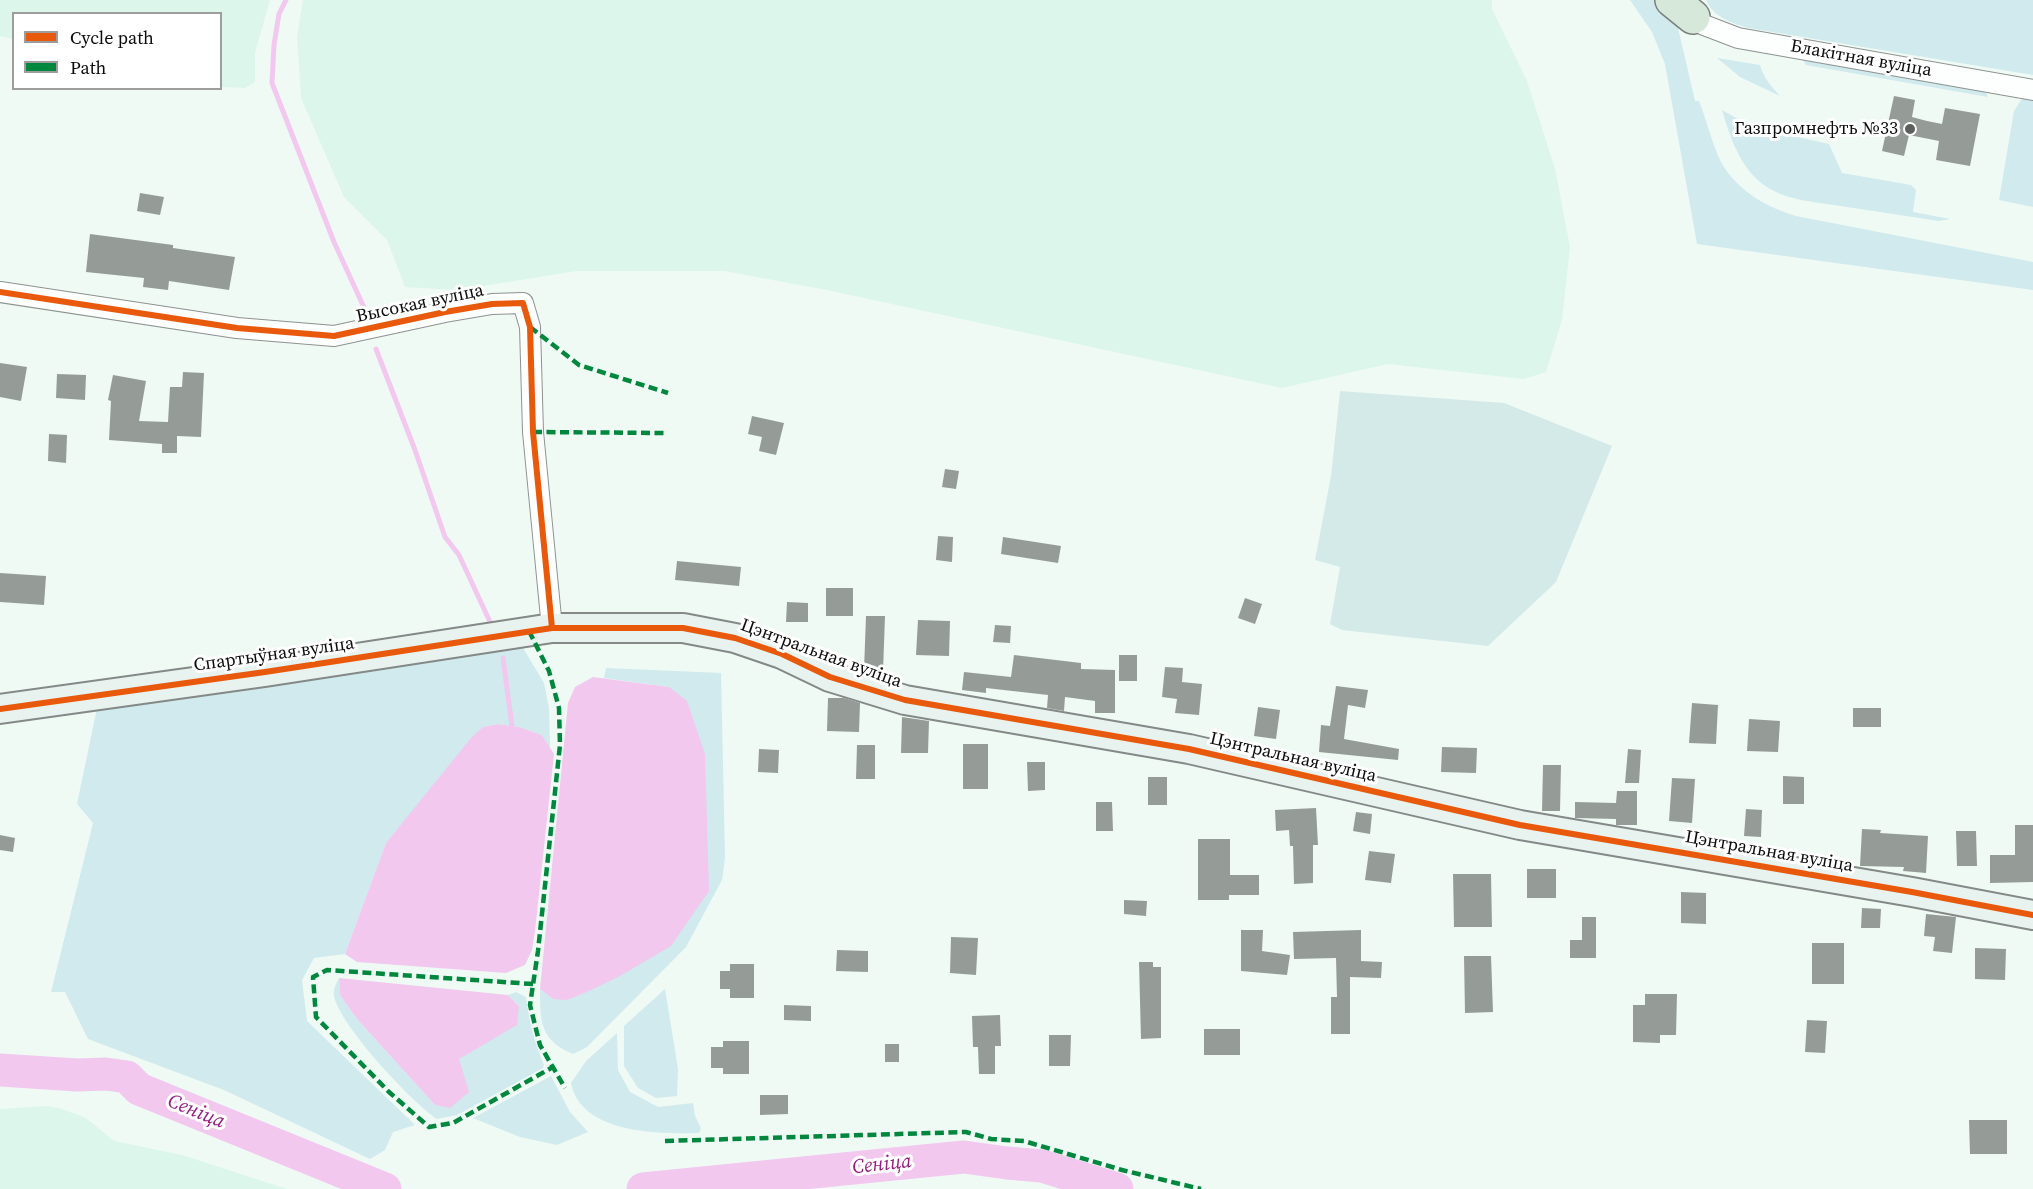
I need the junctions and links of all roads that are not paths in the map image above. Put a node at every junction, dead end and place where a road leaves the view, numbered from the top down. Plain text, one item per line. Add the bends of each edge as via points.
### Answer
1 (1685, 6) edge
2 (2033, 90) edge
3 (0, 292) edge
4 (552, 628) junction
5 (0, 709) edge
6 (2033, 915) edge

1 - 2 street, Блакітная вуліца via 1704,25 1738,38
3 - 4 street, Высокая вуліца via 237,328 334,336 457,310 523,303 530,327 533,432
4 - 5 street, Спартыўная вуліца
4 - 6 street, Цэнтральная вуліца via 683,628 710,633 782,654 830,677 905,700 1189,749 1520,825

